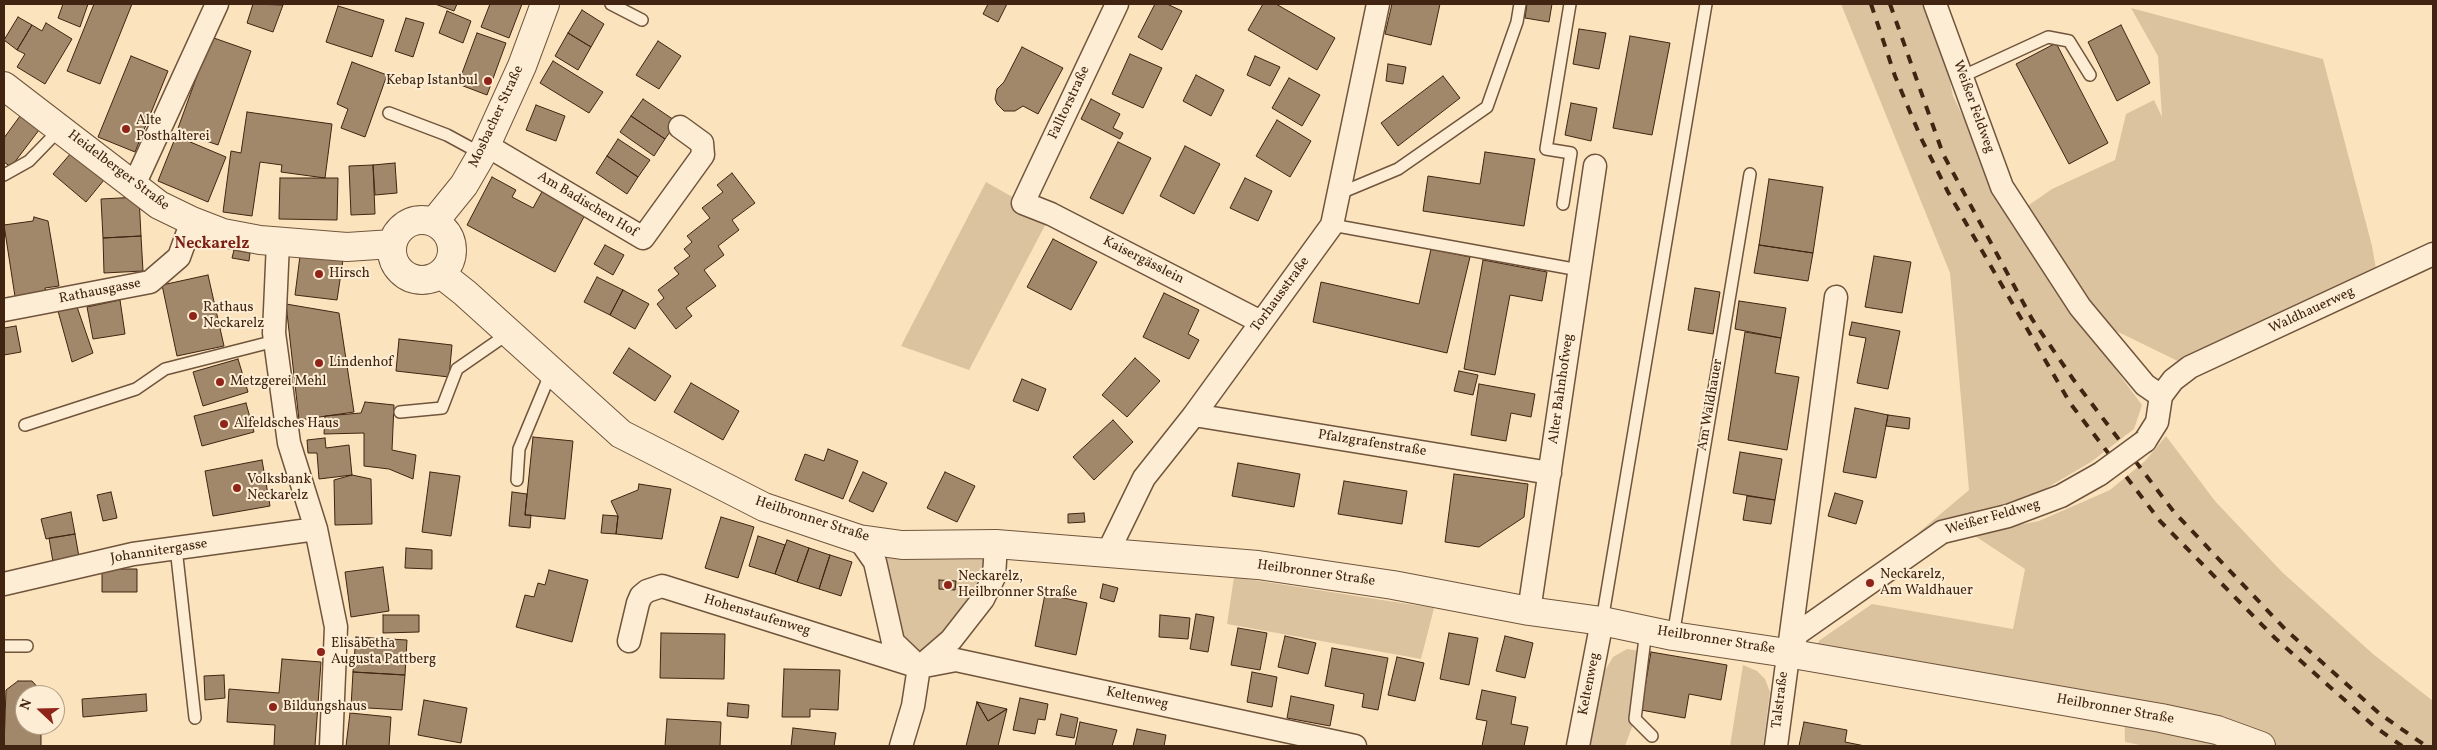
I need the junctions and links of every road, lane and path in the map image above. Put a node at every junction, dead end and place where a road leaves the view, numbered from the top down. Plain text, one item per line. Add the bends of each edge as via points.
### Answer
1 (217, 4) edge
2 (545, 4) edge
3 (612, 4) edge
4 (1117, 4) edge
5 (1378, 4) edge
6 (1520, 4) edge
7 (1570, 4) edge
8 (1706, 4) edge
9 (1935, 4) edge
10 (642, 20) dead end
11 (2090, 75) dead end
12 (1961, 76) junction
13 (4, 86) edge
14 (389, 113) dead end
15 (680, 127) dead end
16 (61, 128) junction
17 (484, 150) junction
18 (1595, 166) dead end
19 (1750, 174) dead end
20 (4, 175) edge
21 (134, 185) junction
22 (1338, 194) junction
23 (1023, 203) joint
24 (1563, 204) dead end
25 (192, 221) junction
26 (434, 222) junction
27 (1332, 225) junction
28 (278, 242) junction
29 (392, 244) junction
30 (2433, 254) edge
31 (1579, 270) junction
32 (441, 274) junction
33 (1836, 297) dead end
34 (4, 310) edge
35 (1261, 322) junction
36 (509, 333) junction
37 (275, 341) junction
38 (551, 372) junction
39 (2161, 396) junction
40 (400, 412) dead end
41 (1194, 415) junction
42 (25, 425) dead end
43 (1550, 473) junction
44 (518, 480) dead end
45 (316, 529) junction
46 (859, 538) junction
47 (996, 544) junction
48 (176, 548) junction
49 (1107, 554) junction
50 (4, 584) edge
51 (1528, 612) junction
52 (1602, 622) junction
53 (1646, 630) junction
54 (1672, 636) junction
55 (629, 642) dead end
56 (4, 646) edge
57 (27, 646) dead end
58 (1787, 653) junction
59 (919, 666) junction
60 (195, 718) dead end
61 (1652, 736) dead end
62 (331, 746) edge
63 (901, 746) edge
64 (1355, 746) edge
65 (1578, 746) edge
66 (1776, 746) edge
67 (2261, 746) edge

1 - 21 street
2 - 17 street, Mosbacher Straße via 522,66
3 - 10 lane
4 - 23 street, Falltorstraße
5 - 22 street, Torhausstraße
6 - 22 lane via 1517,22 1487,107 1398,169
7 - 24 lane via 1546,148 1571,153
8 - 52 lane
9 - 12 street, Weißer Feldweg
11 - 12 lane via 2070,41 2048,37
12 - 39 street, Weißer Feldweg via 2002,186 2024,224 2080,307 2145,385
13 - 16 street, Heidelberger Straße
14 - 17 lane
15 - 17 street, Am Badischen Hof via 702,143 703,155 643,238
16 - 20 lane via 29,161
16 - 21 street, Heidelberger Straße
17 - 26 street, Mosbacher Straße via 464,186
18 - 31 street, Alter Bahnhofweg
19 - 54 lane, Am Waldhauer
21 - 25 street, Heidelberger Straße via 160,205
22 - 27 street, Torhausstraße
23 - 35 street, Kaisergässlein via 1051,214
25 - 28 street, Heidelberger Straße via 223,233
25 - 34 street, Rathausgasse via 179,257 150,282
26 - 29 street via 419,220 408,223 400,229
26 - 32 street via 449,236 452,245 452,255
27 - 31 lane
27 - 35 street, Torhausstraße
28 - 29 street, Heidelberger Straße via 346,247
28 - 37 street
29 - 32 street via 393,260 407,277 426,280
30 - 39 street, Waldhauerweg via 2190,367 2173,380
31 - 43 street, Alter Bahnhofweg
32 - 36 street, Heilbronner Straße
33 - 58 street
35 - 41 street, Torhausstraße
36 - 38 street, Heilbronner Straße
36 - 40 lane via 457,369 442,408
37 - 42 lane via 165,369 136,389
37 - 45 street via 289,443
38 - 44 lane via 519,448
38 - 46 street, Heilbronner Straße via 621,434 764,507
39 - 58 street, Weißer Feldweg, bridge via 2157,422 2145,441 2100,474 2061,496 2008,516 1942,532 1798,633
41 - 43 street, Pfalzgrafenstraße
41 - 49 street, Torhausstraße via 1144,478
43 - 51 street, Alter Bahnhofweg
45 - 48 street, Johannitergasse
45 - 62 street via 336,627
46 - 47 street, Heilbronner Straße via 902,545
46 - 59 street via 875,562 893,642
47 - 49 street, Heilbronner Straße
47 - 59 street via 994,577 982,599 951,640
48 - 50 street, Johannitergasse via 133,554
48 - 60 lane
49 - 51 street, Heilbronner Straße via 1258,565 1393,585
51 - 52 street, Heilbronner Straße
52 - 53 street, Heilbronner Straße
52 - 65 street, Keltenweg
53 - 54 street, Heilbronner Straße
53 - 61 lane via 1635,719
54 - 58 street, Heilbronner Straße
55 - 59 street, Hohenstaufenweg via 641,596 662,586
56 - 57 lane
58 - 66 street, Talstraße
58 - 67 street, Heilbronner Straße via 2161,718 2217,730
59 - 63 street via 914,706
59 - 64 street, Keltenweg via 956,660

